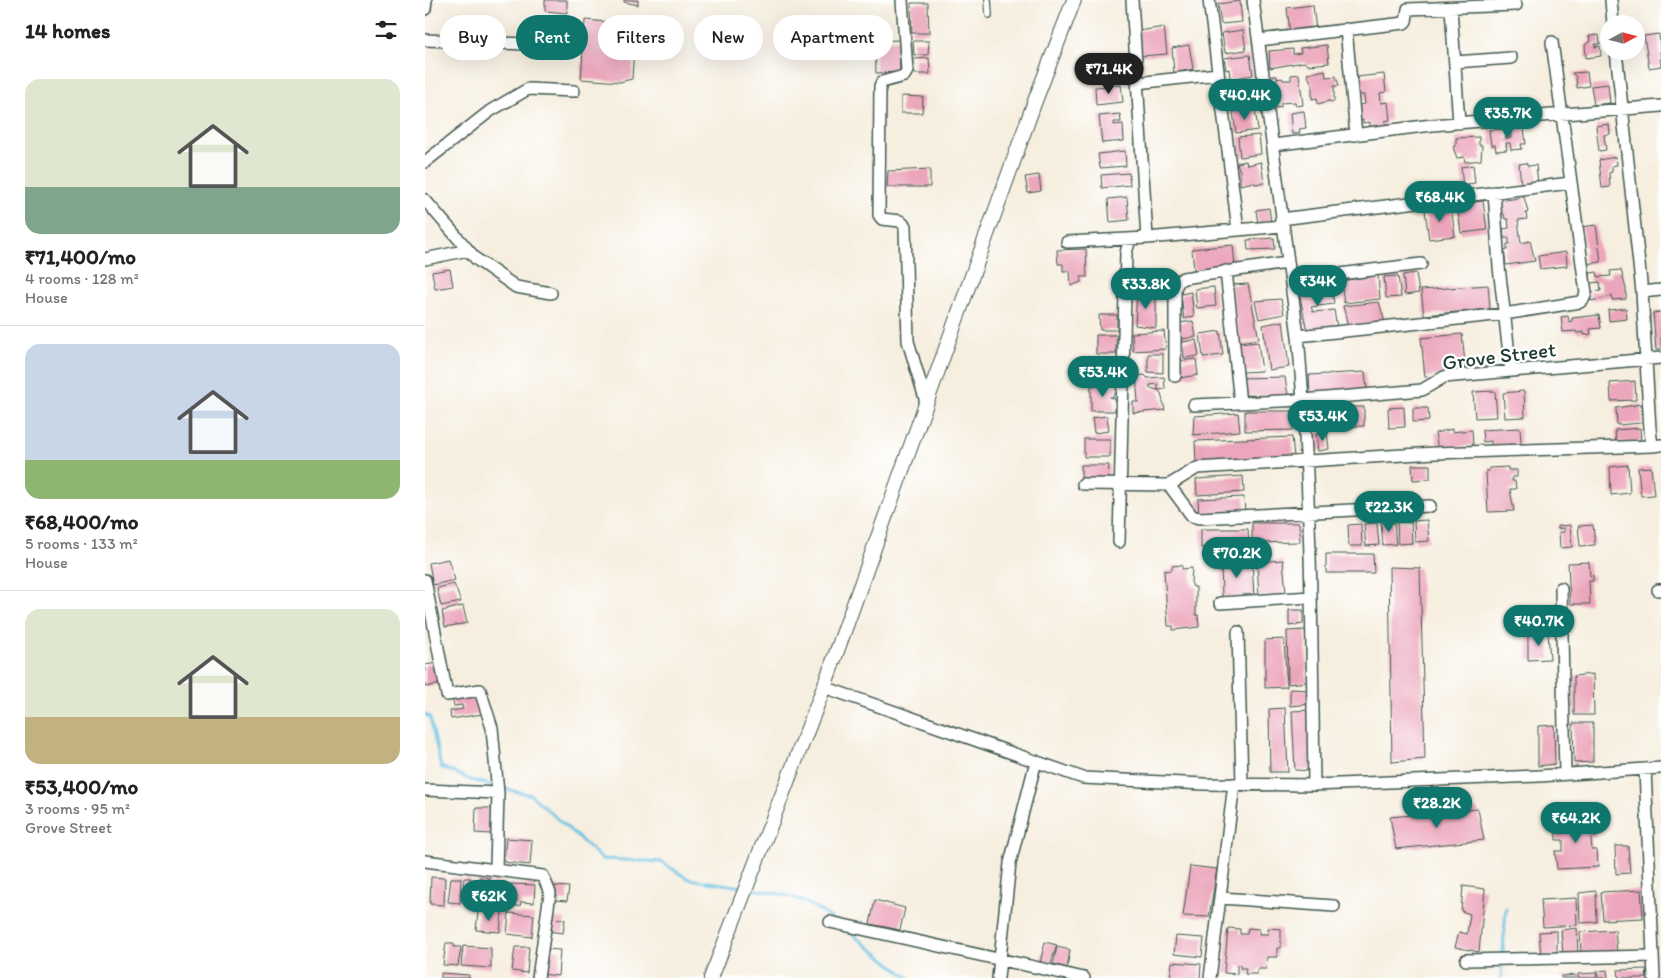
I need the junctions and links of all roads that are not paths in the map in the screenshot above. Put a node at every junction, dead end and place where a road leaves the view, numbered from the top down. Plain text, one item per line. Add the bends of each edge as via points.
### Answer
1 (426, 0) edge
2 (902, 0) edge
3 (988, 0) edge
4 (1074, 0) edge
5 (1132, 0) edge
6 (1209, 0) edge
7 (1253, 0) edge
8 (1611, 0) edge
9 (1516, 5) dead end
10 (425, 9) edge
11 (1451, 9) junction
12 (989, 15) dead end
13 (1612, 15) edge
14 (1346, 29) junction
15 (425, 40) edge
16 (1259, 40) junction
17 (1553, 42) dead end
18 (516, 44) edge
19 (1511, 58) dead end
20 (1617, 60) edge
21 (1455, 62) junction
22 (1218, 74) junction
23 (1137, 83) junction
24 (575, 91) dead end
25 (1661, 106) edge
26 (1622, 109) junction
27 (1563, 115) junction
28 (1459, 123) junction
29 (1356, 135) junction
30 (1273, 145) junction
31 (425, 162) edge
32 (1571, 183) junction
33 (1493, 192) junction
34 (425, 200) edge
35 (1282, 223) junction
36 (1238, 230) junction
37 (1147, 238) junction
38 (1130, 239) junction
39 (1067, 242) dead end
40 (468, 250) junction
41 (425, 259) edge
42 (1287, 263) junction
43 (1421, 264) dead end
44 (1225, 271) junction
45 (1291, 280) junction
46 (1661, 290) edge
47 (1642, 292) junction
48 (551, 293) dead end
49 (1504, 314) junction
50 (1298, 336) junction
51 (1661, 358) edge
52 (1645, 359) junction
53 (1511, 371) junction
54 (1175, 376) dead end
55 (1303, 400) junction
56 (926, 402) junction
57 (1240, 403) junction
58 (1194, 405) dead end
59 (1657, 446) edge
60 (1305, 461) junction
61 (1083, 484) dead end
62 (1122, 484) junction
63 (1169, 485) junction
64 (1430, 506) dead end
65 (1307, 513) junction
66 (1119, 542) dead end
67 (425, 580) edge
68 (1561, 588) dead end
69 (1311, 596) junction
70 (1220, 603) dead end
71 (1238, 632) dead end
72 (824, 687) junction
73 (1036, 762) junction
74 (1661, 763) edge
75 (1661, 768) edge
76 (1645, 769) junction
77 (1565, 774) junction
78 (1238, 784) junction
79 (1314, 785) junction
80 (425, 790) edge
81 (498, 793) junction
82 (425, 861) edge
83 (496, 869) junction
84 (1221, 898) junction
85 (1334, 906) dead end
86 (830, 922) dead end
87 (1652, 956) junction
88 (1001, 960) junction
89 (1466, 960) dead end
90 (538, 978) edge
91 (711, 978) edge
92 (999, 978) edge
93 (1084, 978) edge
94 (1209, 978) edge
95 (1654, 978) edge

1 - 10 street
2 - 56 street via 907,72 879,86 879,215 882,219 900,221 905,226 908,341
3 - 12 lane
4 - 56 street
5 - 23 street
6 - 22 street
7 - 16 street
8 - 13 street
9 - 11 street
11 - 14 street via 1408,10 1404,23
11 - 21 street
14 - 16 street
14 - 29 street
15 - 18 street
16 - 30 street
17 - 27 street
19 - 21 street
20 - 26 street
21 - 28 street
22 - 23 street
22 - 36 street
23 - 37 street
24 - 31 street via 528,89 490,111
25 - 26 street
26 - 27 street
26 - 47 street
27 - 28 street
27 - 32 street
28 - 29 street
29 - 30 street
30 - 35 street
32 - 33 street
32 - 49 street via 1585,298 1580,302
33 - 35 street
33 - 49 street
34 - 40 street
35 - 36 street
35 - 42 street
36 - 37 street
37 - 38 street
38 - 39 street
38 - 62 street via 1126,253
40 - 41 street
40 - 48 street via 516,287
42 - 44 street
42 - 45 street
43 - 45 street
44 - 54 street via 1183,278 1175,288
44 - 57 street
45 - 50 street
46 - 47 street
47 - 52 street
49 - 50 street
49 - 53 street
50 - 55 street
51 - 52 street, Grove Street
52 - 53 street, Grove Street
52 - 59 street
53 - 55 street, Grove Street via 1444,377 1423,390
55 - 57 street, Grove Street
55 - 60 street
56 - 72 street
57 - 58 street, Grove Street
59 - 60 street
60 - 63 street via 1197,468
60 - 65 street
61 - 62 street
62 - 63 street
62 - 66 street
63 - 65 street via 1192,516 1199,518
64 - 65 street
65 - 69 street
67 - 81 street via 447,695 480,690 492,728
68 - 77 street
69 - 70 street
69 - 79 street
71 - 78 street
72 - 73 street
72 - 91 street
73 - 78 street via 1083,778
73 - 88 street via 1011,863
74 - 75 street
75 - 76 street
76 - 77 street
76 - 87 street
77 - 79 street
78 - 79 street
78 - 84 street
80 - 81 street
81 - 83 street
82 - 83 street
83 - 90 street via 543,876 550,893
84 - 85 street
84 - 94 street
86 - 88 street
87 - 89 street
87 - 95 street
88 - 92 street
88 - 93 street

